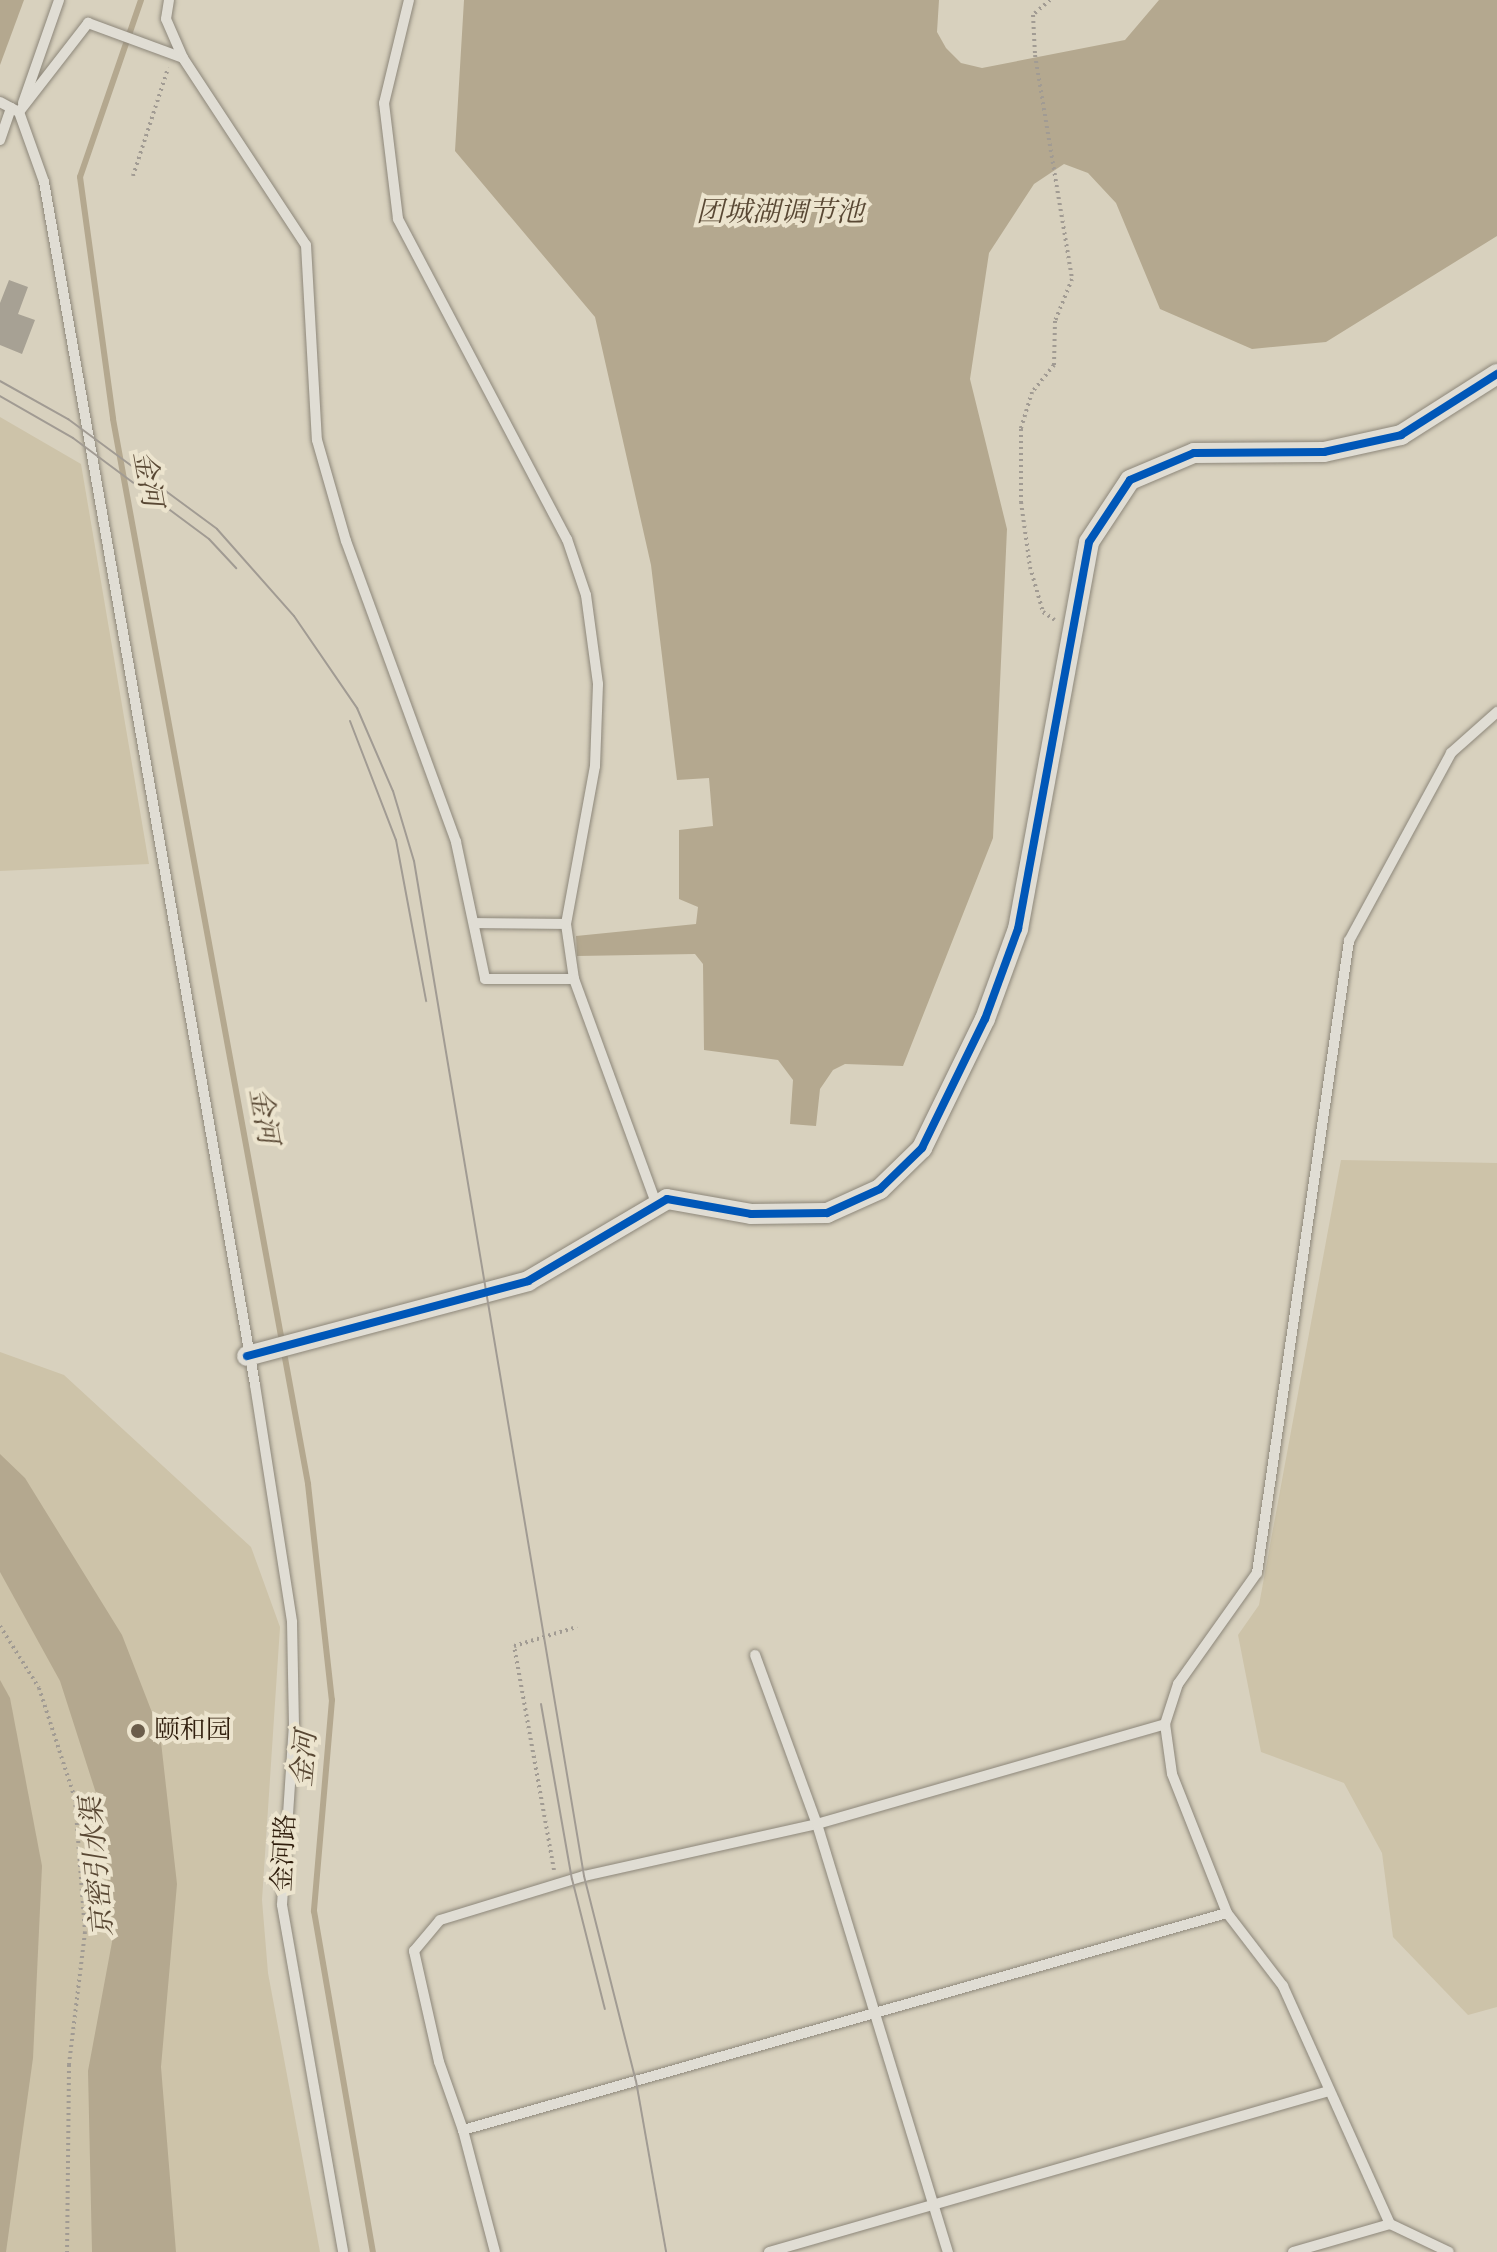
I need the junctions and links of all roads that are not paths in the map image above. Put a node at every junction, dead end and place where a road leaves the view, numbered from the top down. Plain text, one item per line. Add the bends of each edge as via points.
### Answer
1 (59, 0) edge
2 (169, 0) edge
3 (409, 0) edge
4 (178, 56) junction
5 (0, 102) edge
6 (15, 110) junction
7 (0, 140) edge
8 (1497, 374) edge
9 (1497, 712) edge
10 (474, 923) junction
11 (566, 924) junction
12 (574, 979) junction
13 (656, 1203) junction
14 (256, 1354) junction
15 (755, 1655) dead end
16 (1165, 1724) junction
17 (817, 1824) junction
18 (1227, 1913) junction
19 (874, 2012) junction
20 (1329, 2091) junction
21 (463, 2130) junction
22 (933, 2202) junction
23 (1390, 2224) junction
24 (343, 2252) edge
25 (495, 2252) edge
26 (769, 2252) edge
27 (948, 2252) edge
28 (1293, 2252) edge
29 (1449, 2252) edge

1 - 6 lane
2 - 4 lane via 166,19
3 - 11 lane via 384,103 398,219 567,539 586,595 598,684 595,766
4 - 6 lane via 149,41 88,23
4 - 10 lane via 306,245 317,440 346,541 456,842
5 - 6 lane
6 - 7 lane
6 - 14 lane, 金河路 via 44,182
8 - 13 street via 1401,435 1324,452 1194,453 1130,480 1089,542 1018,929 985,1019 922,1148 880,1189 827,1213 751,1214 667,1199
9 - 16 lane via 1451,753 1349,941 1257,1573 1178,1684
10 - 11 lane
10 - 12 lane via 485,979
11 - 12 lane
12 - 13 lane
13 - 14 street via 528,1281
14 - 24 lane, 金河路 via 292,1622 294,1724 282,1905
15 - 17 lane
16 - 17 lane
16 - 18 lane via 1172,1774
17 - 19 lane
17 - 21 lane via 557,1884 440,1920 414,1951 439,2062
18 - 19 lane
18 - 20 lane via 1283,1986
19 - 21 lane
19 - 22 lane
20 - 22 lane
20 - 23 lane
21 - 25 lane
22 - 26 lane
22 - 27 lane
23 - 28 lane
23 - 29 lane

